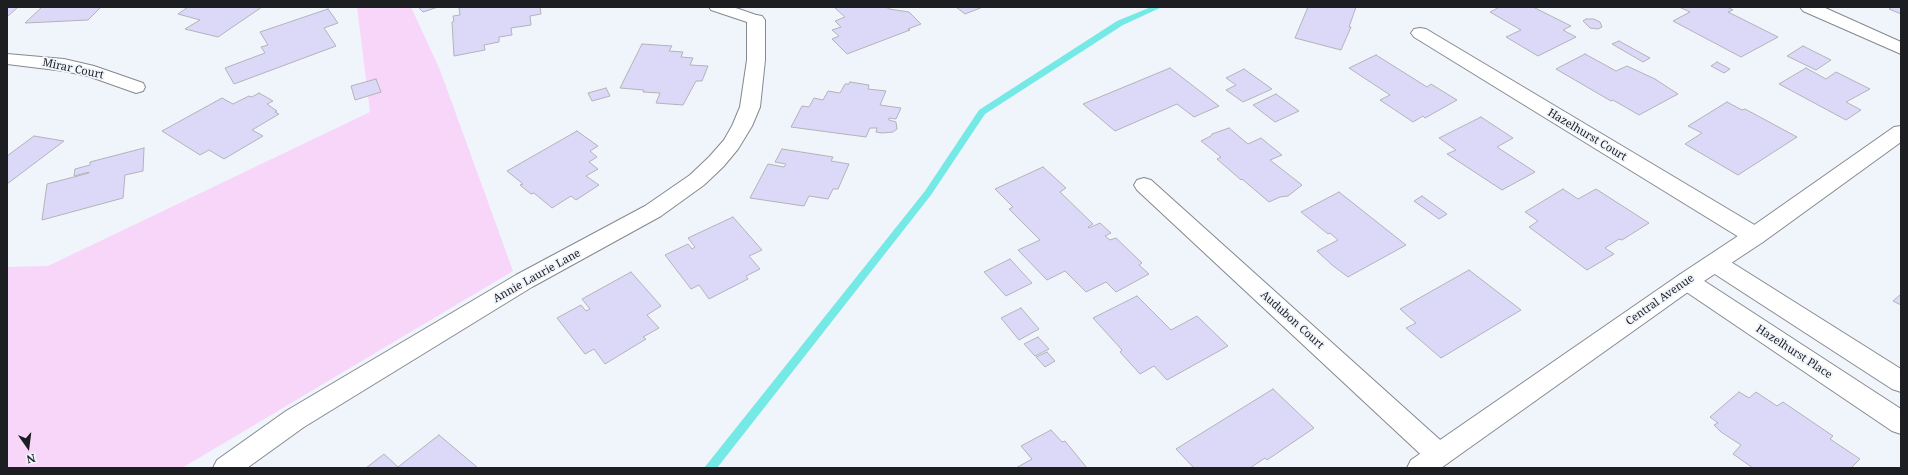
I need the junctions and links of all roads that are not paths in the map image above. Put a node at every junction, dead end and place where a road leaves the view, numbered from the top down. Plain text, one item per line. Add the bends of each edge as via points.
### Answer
1 (718, 7) edge
2 (1809, 7) edge
3 (756, 20) joint
4 (1420, 33) dead end
5 (1901, 50) edge
6 (7, 59) edge
7 (136, 88) dead end
8 (1901, 132) edge
9 (1144, 185) dead end
10 (1755, 236) junction
11 (1715, 263) junction
12 (1687, 281) junction
13 (1901, 382) edge
14 (1901, 423) edge
15 (1439, 455) junction
16 (226, 468) edge
17 (1420, 468) edge

1 - 3 lane
2 - 5 street
3 - 16 street, Annie Laurie Lane via 756,60 750,108 731,144 697,180 654,211 524,281 295,419
4 - 10 street, Hazelhurst Court
6 - 7 street, Mirar Court via 64,65 94,72
8 - 10 street, Central Avenue
9 - 15 street, Audubon Court
10 - 11 street, Central Avenue
11 - 12 street, Central Avenue
11 - 13 street
12 - 14 street, Hazelhurst Place
12 - 15 street, Central Avenue
15 - 17 street, Central Avenue

